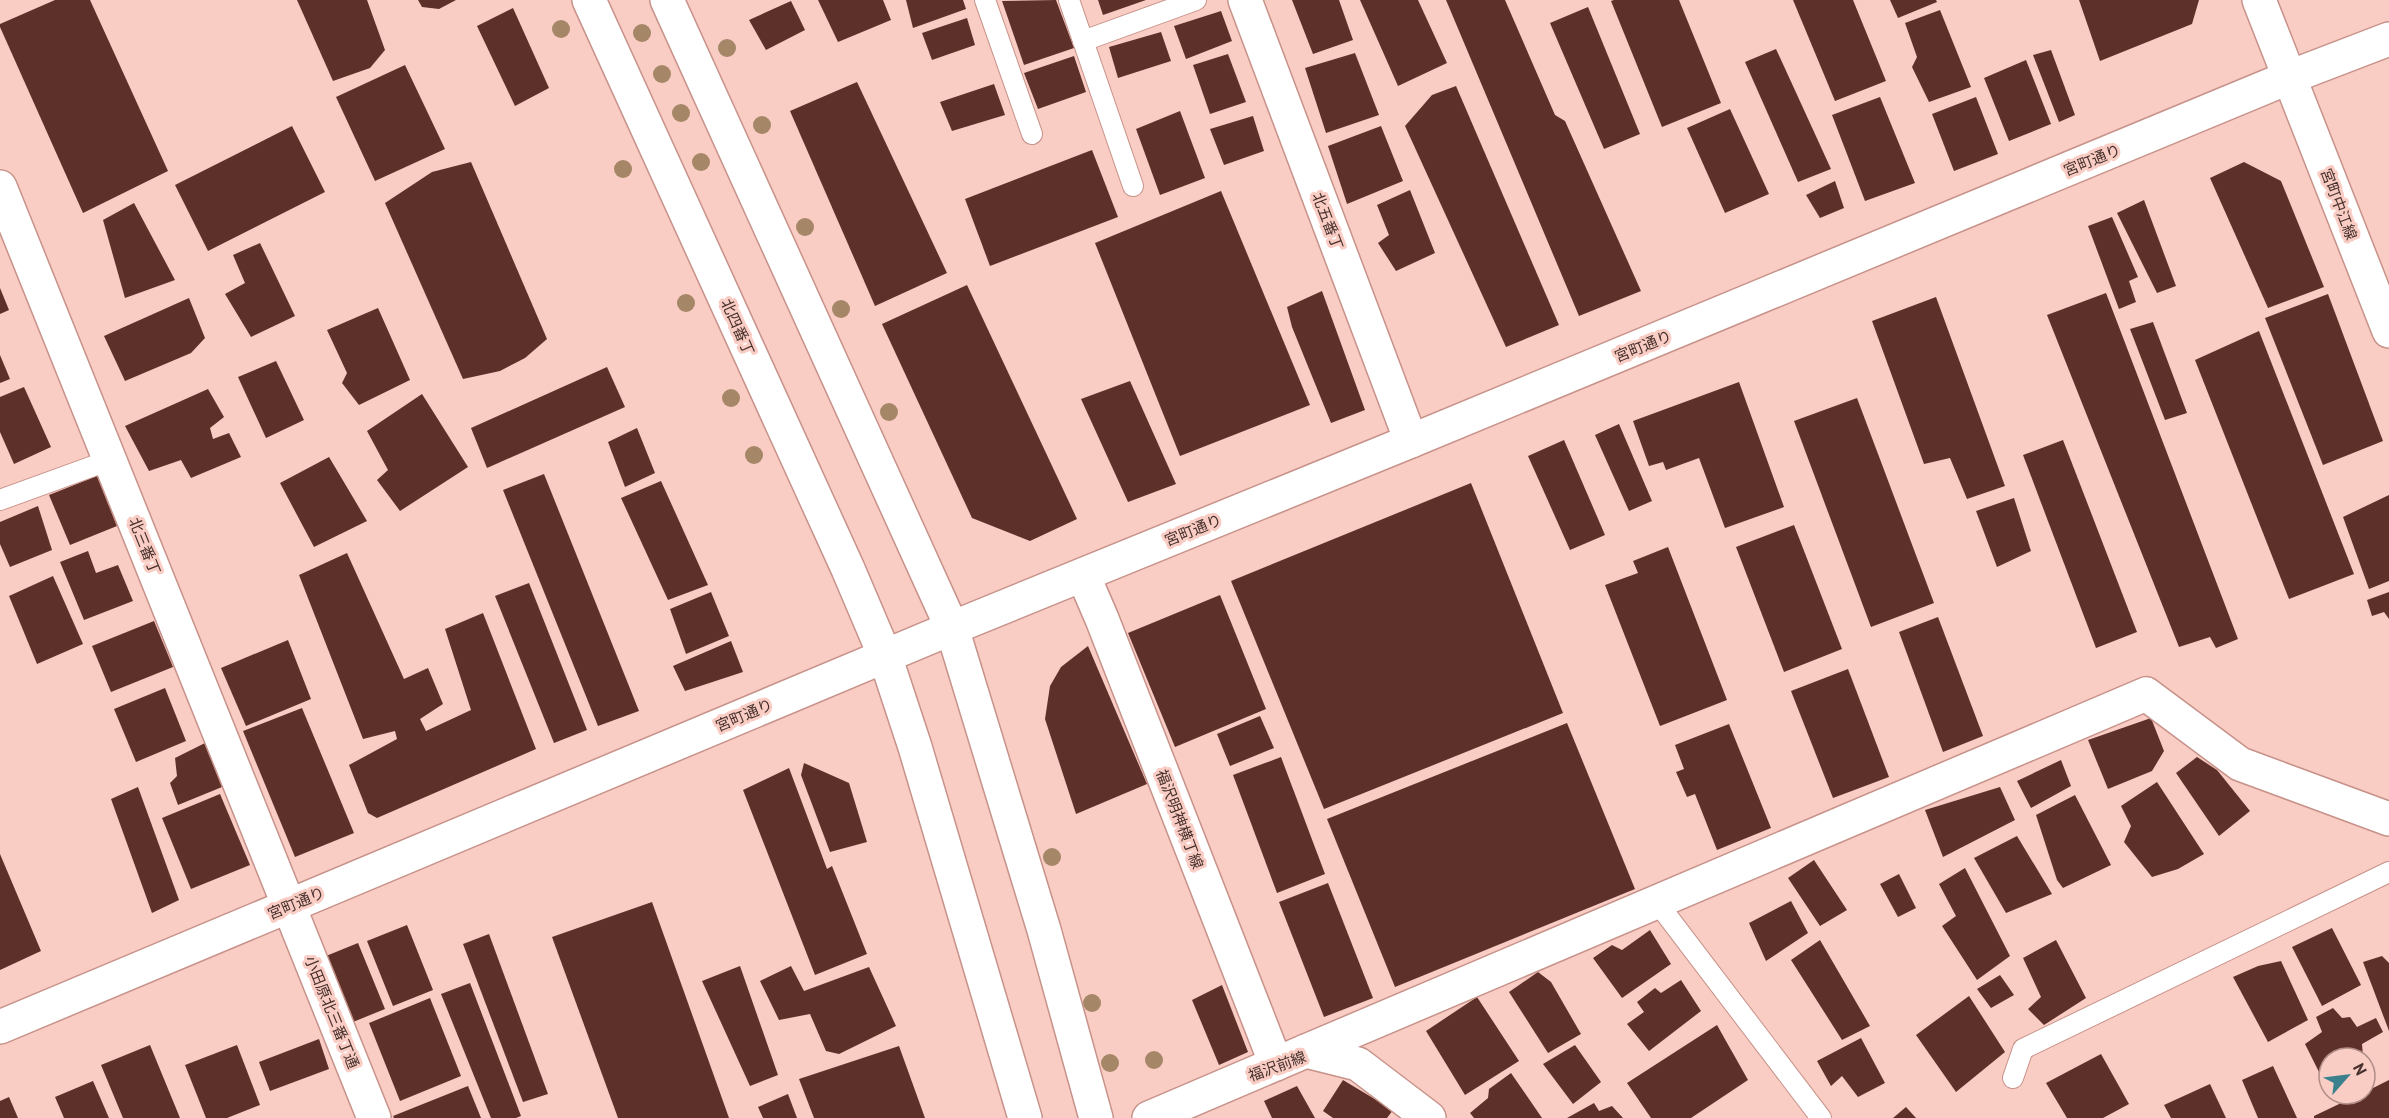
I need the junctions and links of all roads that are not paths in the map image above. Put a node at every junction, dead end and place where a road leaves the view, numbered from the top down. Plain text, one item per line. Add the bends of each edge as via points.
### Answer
1 (589, 0) edge
2 (666, 0) edge
3 (985, 0) edge
4 (1069, 0) edge
5 (1196, 0) edge
6 (1245, 0) edge
7 (2259, 0) edge
8 (2389, 39) edge
9 (1083, 41) junction
10 (2290, 77) junction
11 (1032, 134) dead end
12 (1133, 186) dead end
13 (0, 187) edge
14 (10, 239) edge
15 (2389, 331) edge
16 (1411, 441) junction
17 (110, 460) junction
18 (0, 500) edge
19 (1083, 575) junction
20 (952, 628) junction
21 (885, 656) junction
22 (2389, 819) edge
23 (2389, 872) edge
24 (1656, 901) junction
25 (290, 905) junction
26 (0, 1028) edge
27 (1306, 1052) junction
28 (1275, 1064) junction
29 (2013, 1078) dead end
30 (1427, 1117) edge
31 (374, 1118) edge
32 (1025, 1118) edge
33 (1096, 1118) edge
34 (1149, 1118) edge
35 (1821, 1118) edge

1 - 21 street, 北四番丁
2 - 20 street
3 - 11 lane
4 - 9 lane
5 - 9 lane
6 - 16 street, 北五番丁
7 - 10 street, 宮町中江線
8 - 10 street, 宮町通り
9 - 12 lane
10 - 15 street, 宮町中江線
10 - 16 street, 宮町通り
13 - 14 street, 北三番丁
14 - 17 street, 北三番丁
16 - 19 street, 宮町通り
17 - 18 lane
17 - 25 street, 北三番丁
19 - 20 street, 宮町通り
19 - 28 street, 福沢明神横丁線
20 - 21 street, 宮町通り
20 - 33 street via 1044,930
21 - 25 street, 宮町通り
21 - 32 street, 北四番丁
22 - 24 street via 2240,764 2146,694
23 - 29 lane via 2023,1049
24 - 27 street
24 - 35 lane
25 - 26 street, 宮町通り
25 - 31 street, 小田原北三番丁通
27 - 28 street, 福沢前線
27 - 30 street, 福沢前線 via 1358,1064
28 - 34 street, 福沢前線

